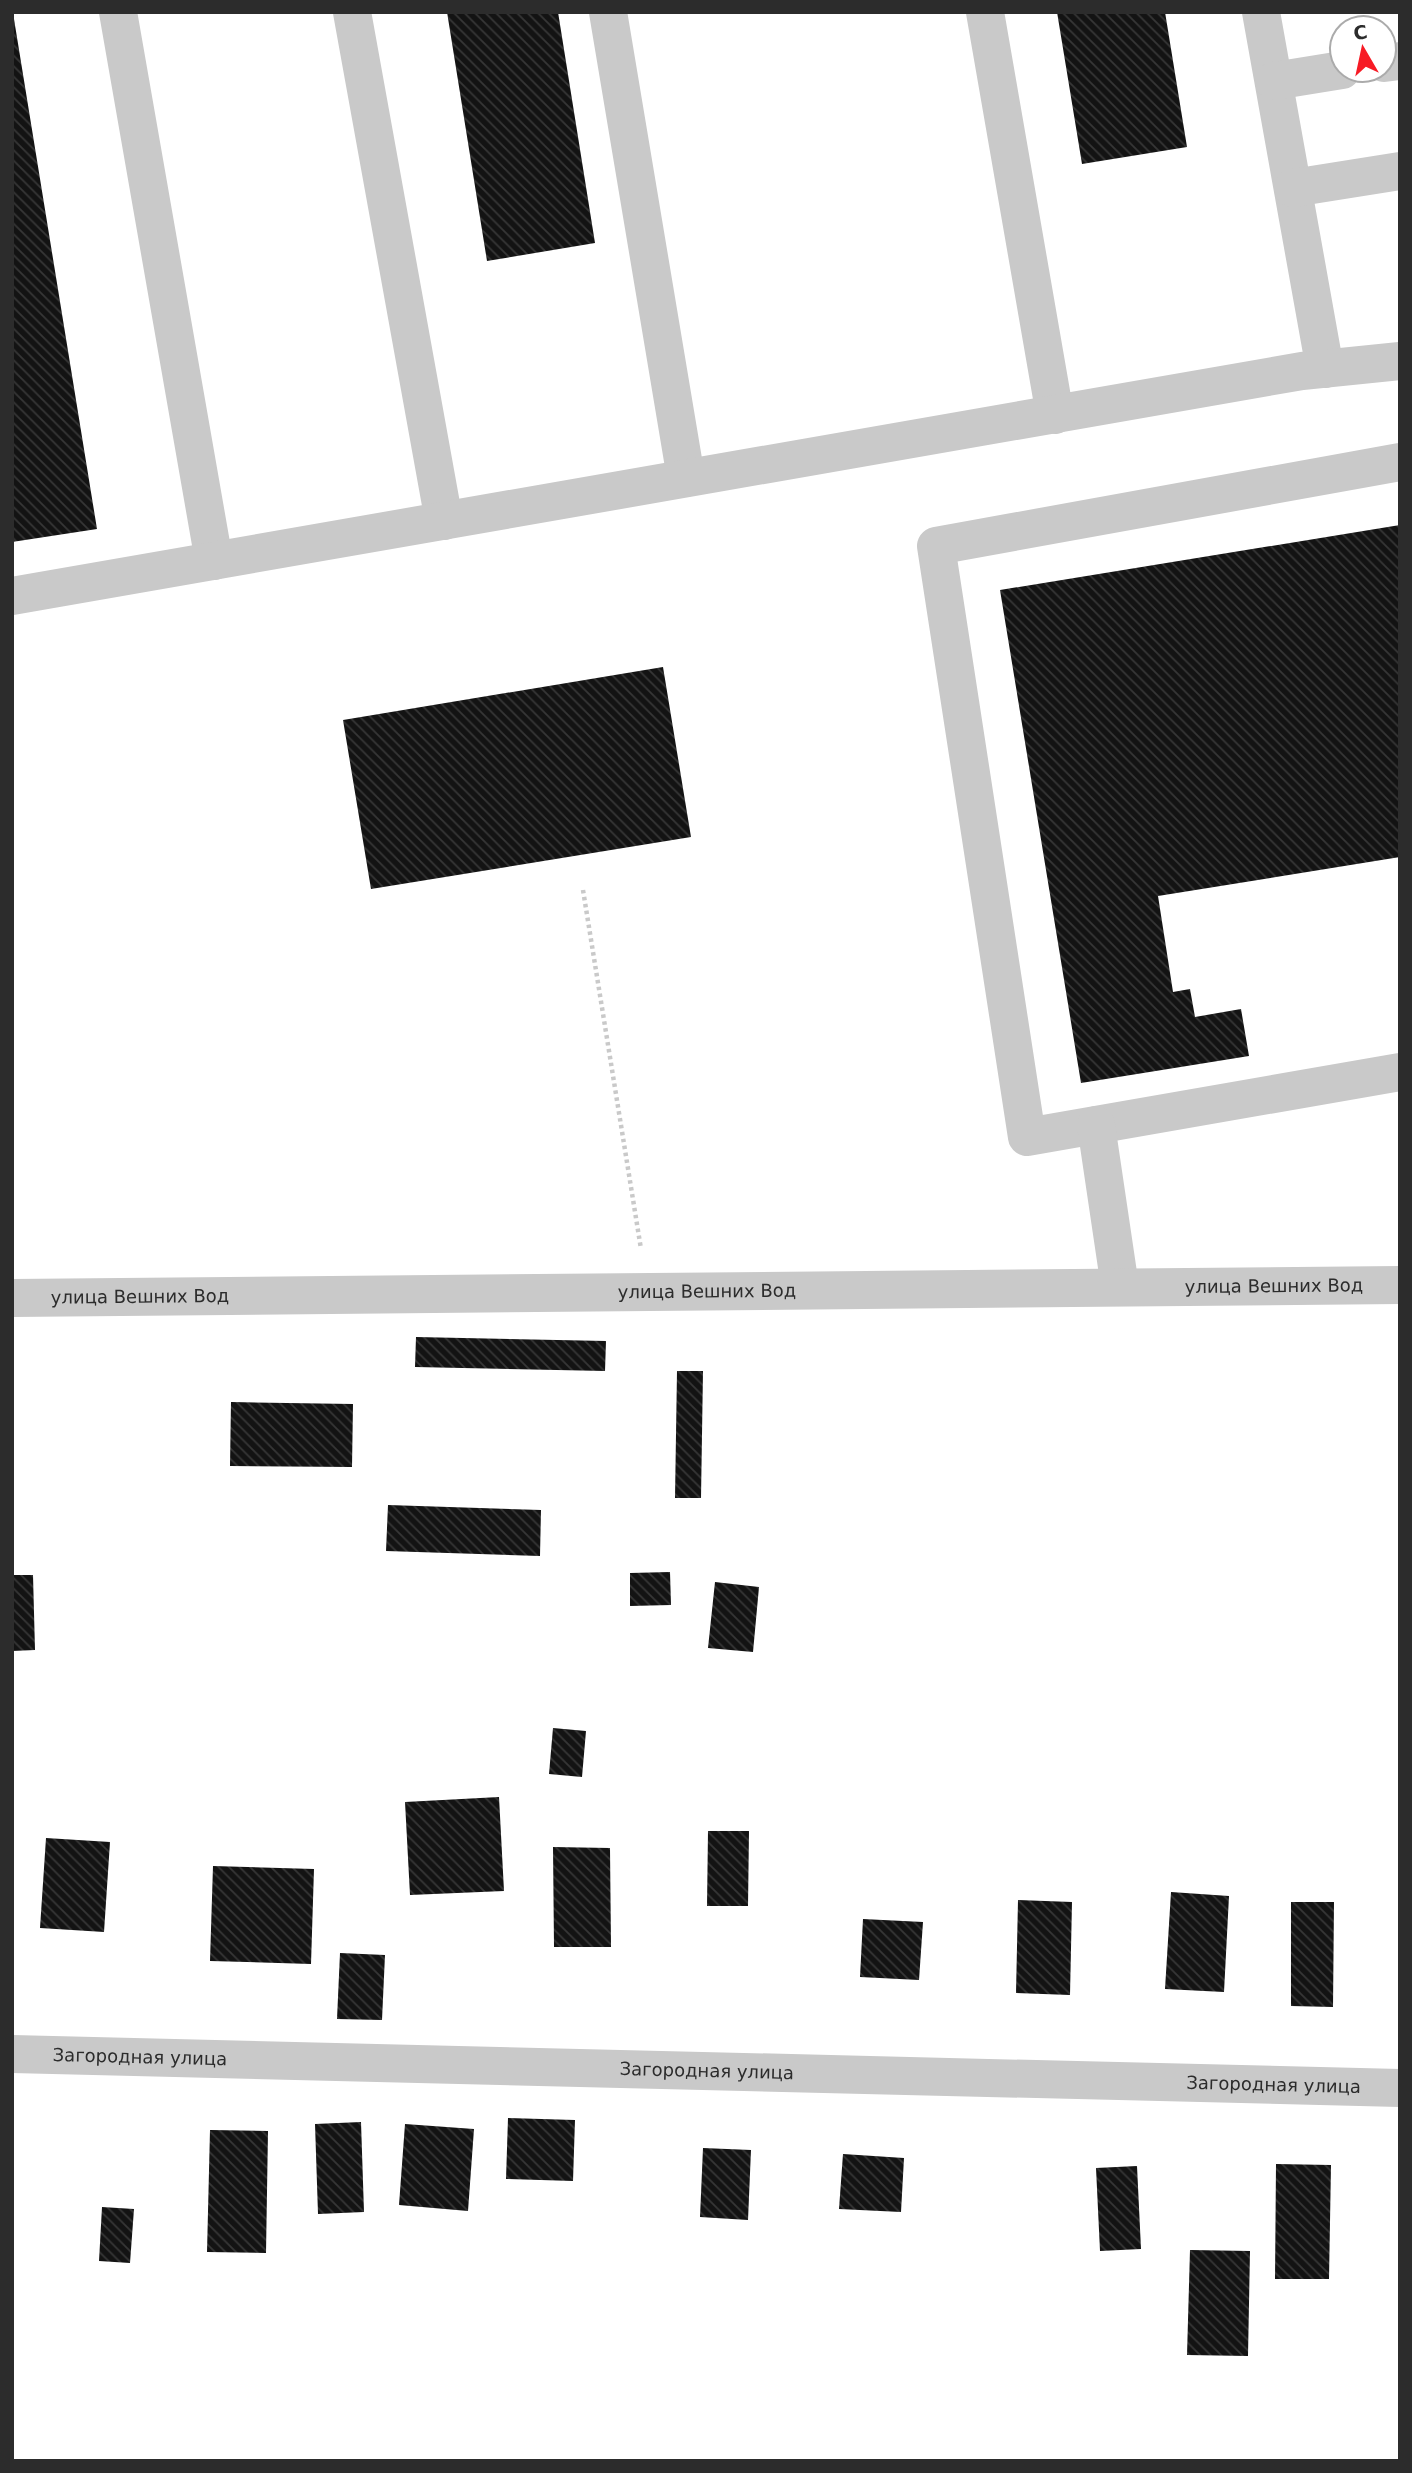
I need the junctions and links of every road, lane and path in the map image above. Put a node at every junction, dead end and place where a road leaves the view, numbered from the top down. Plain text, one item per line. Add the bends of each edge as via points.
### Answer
1 (118, 12) edge
2 (352, 12) edge
3 (608, 12) edge
4 (985, 12) edge
5 (1261, 12) edge
6 (1328, 72) edge
7 (1274, 81) junction
8 (1400, 172) edge
9 (1293, 188) junction
10 (1400, 360) edge
11 (1325, 369) junction
12 (1055, 415) junction
13 (1400, 462) edge
14 (686, 478) junction
15 (444, 521) junction
16 (215, 561) junction
17 (12, 596) edge
18 (583, 890) dead end
19 (1400, 1072) edge
20 (1096, 1125) junction
21 (643, 1261) dead end
22 (1400, 1285) edge
23 (1120, 1287) junction
24 (12, 1298) edge
25 (12, 2054) edge
26 (1400, 2088) edge

1 - 16 street
2 - 15 street
3 - 14 street
4 - 12 street
5 - 7 street
6 - 7 street
7 - 9 street
8 - 9 street
9 - 11 street
10 - 11 street
11 - 12 street
12 - 14 street
13 - 20 street via 936,546 1027,1137
14 - 15 street
15 - 16 street
16 - 17 street
18 - 21 path
19 - 20 street
20 - 23 street
22 - 23 street, улица Вешних Вод
23 - 24 street, улица Вешних Вод
25 - 26 street, Загородная улица

